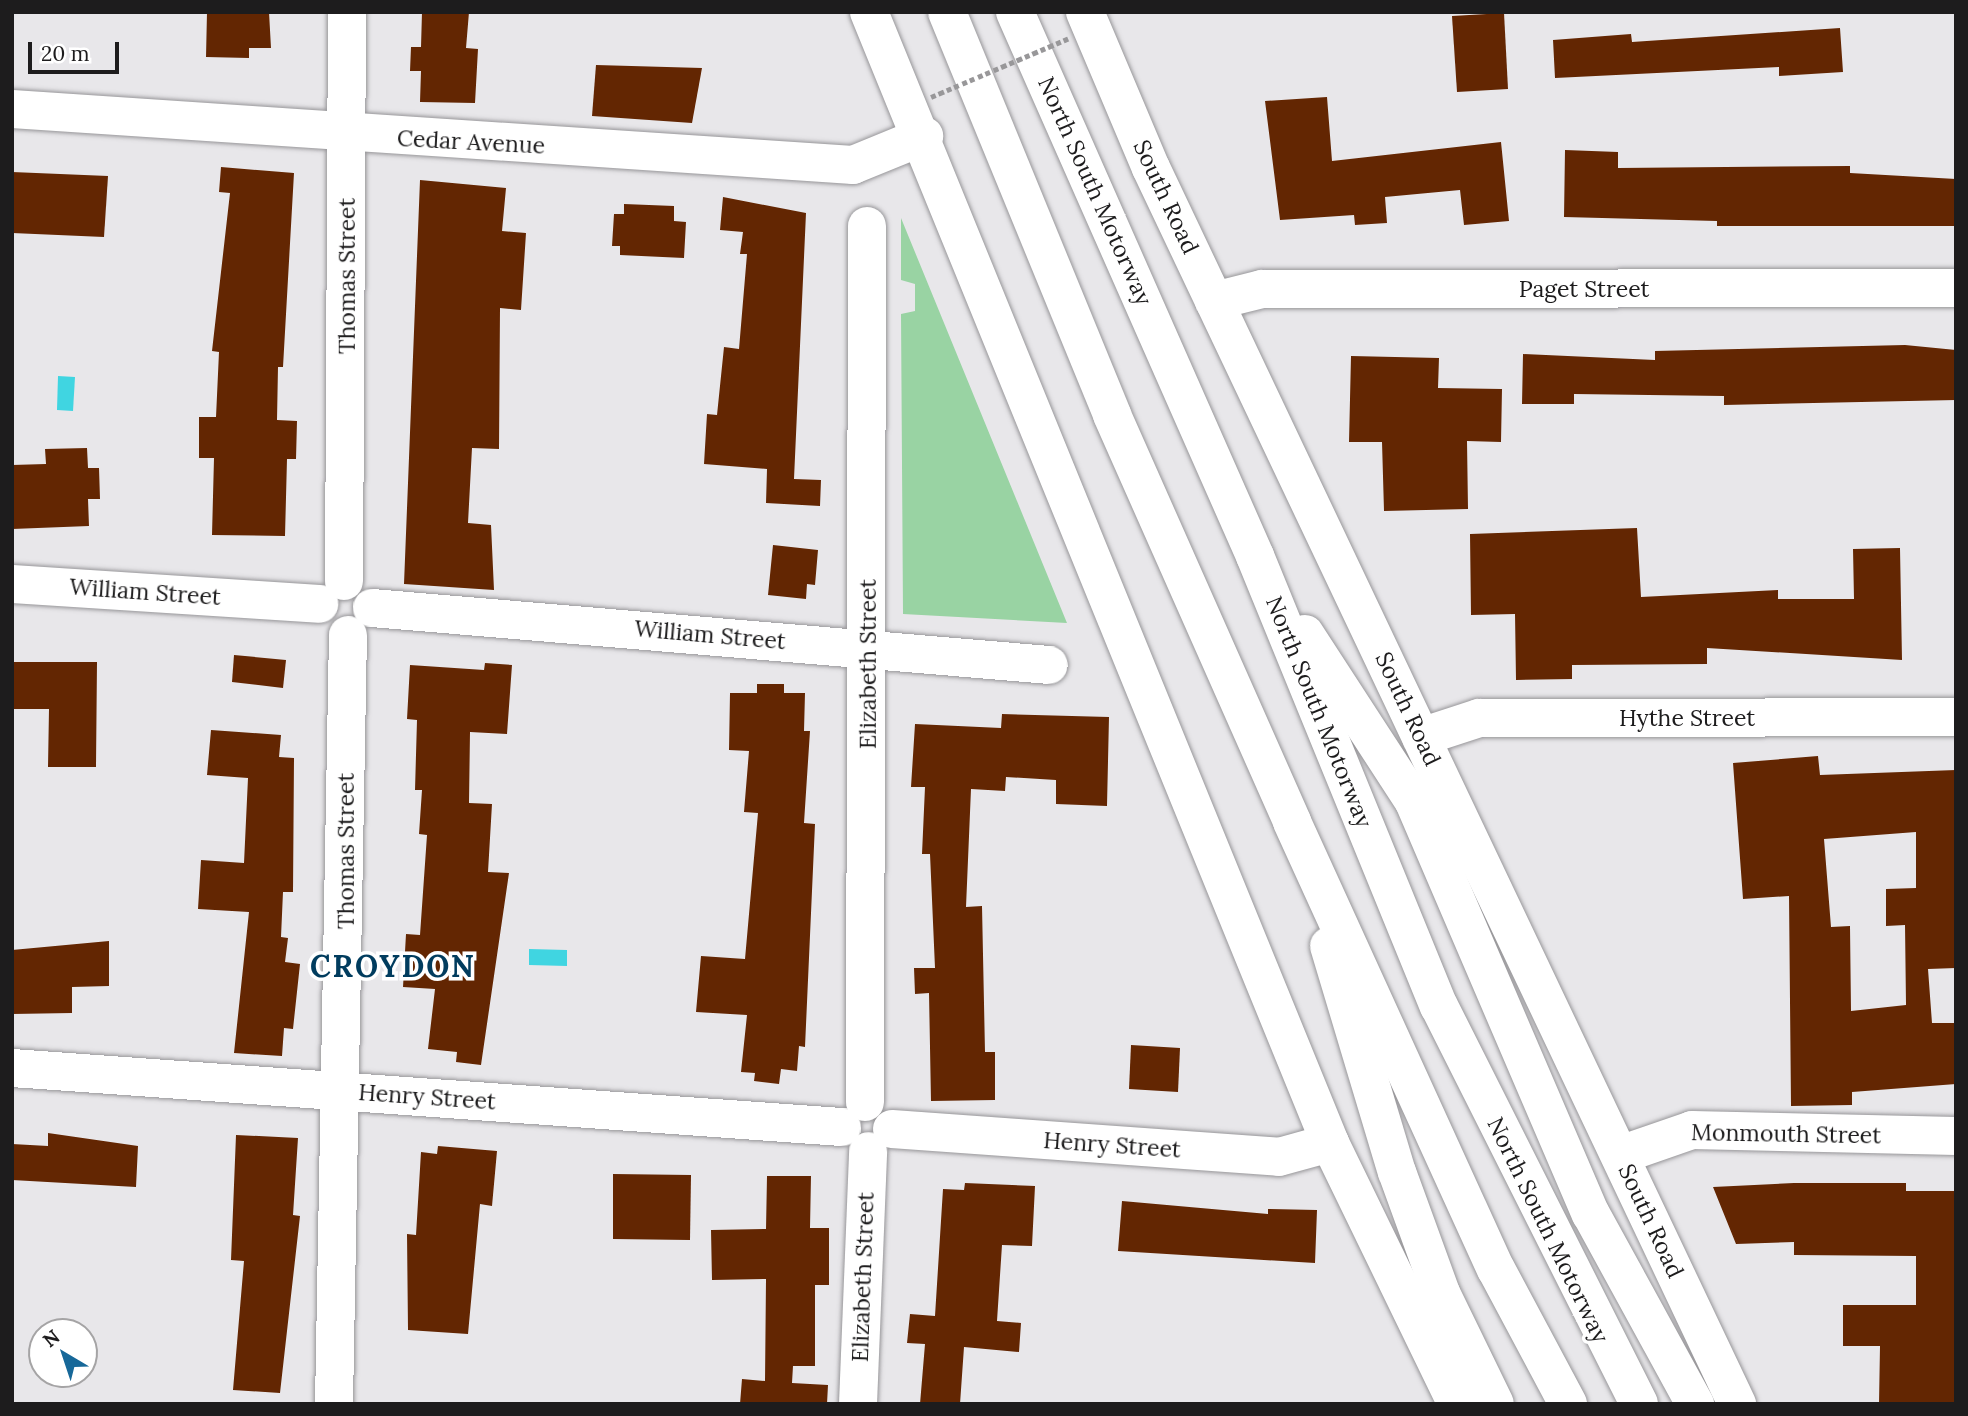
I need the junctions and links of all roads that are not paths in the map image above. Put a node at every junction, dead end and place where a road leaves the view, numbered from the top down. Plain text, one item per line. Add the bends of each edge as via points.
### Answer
1 (347, 12) edge
2 (869, 12) edge
3 (947, 12) edge
4 (1015, 12) edge
5 (1077, 25) edge
6 (12, 109) edge
7 (348, 134) junction
8 (924, 136) junction
9 (867, 226) dead end
10 (1956, 288) edge
11 (1214, 301) junction
12 (1255, 556) junction
13 (12, 584) edge
14 (332, 593) junction
15 (360, 621) junction
16 (868, 648) junction
17 (1049, 665) dead end
18 (1956, 717) edge
19 (1421, 737) junction
20 (1292, 821) junction
21 (12, 1068) edge
22 (344, 1091) junction
23 (867, 1127) junction
24 (1956, 1136) edge
25 (1330, 1143) junction
26 (1620, 1155) junction
27 (334, 1404) edge
28 (858, 1404) edge
29 (1457, 1404) edge
30 (1495, 1404) edge
31 (1568, 1404) edge
32 (1639, 1404) edge
33 (1695, 1404) edge
34 (1737, 1404) edge

1 - 7 main road, Thomas Street
2 - 8 main road
3 - 20 main road via 1112,415
4 - 12 main road, North South Motorway
5 - 11 main road, South Road
6 - 7 main road, Cedar Avenue
7 - 8 main road, Cedar Avenue via 853,165
7 - 14 main road, Thomas Street
8 - 25 main road
9 - 16 main road, Elizabeth Street
10 - 11 main road, Paget Street via 1262,289
11 - 19 main road, South Road
12 - 32 main road, North South Motorway via 1439,1006
12 - 33 main road via 1413,802 1591,1214
13 - 14 main road, William Street
14 - 15 main road via 367,591
15 - 16 main road, William Street
15 - 22 main road, Thomas Street
16 - 17 main road, William Street
16 - 23 main road, Elizabeth Street
18 - 19 main road, Hythe Street via 1479,718
19 - 26 main road, South Road
20 - 30 main road via 1397,1172 1441,1293
20 - 31 main road via 1496,1269
21 - 22 main road, Henry Street
22 - 23 main road, Henry Street
22 - 27 main road, Thomas Street
23 - 25 main road, Henry Street via 1279,1157
23 - 28 main road, Elizabeth Street
24 - 26 main road, Monmouth Street via 1692,1130
25 - 29 main road
26 - 34 main road, South Road

